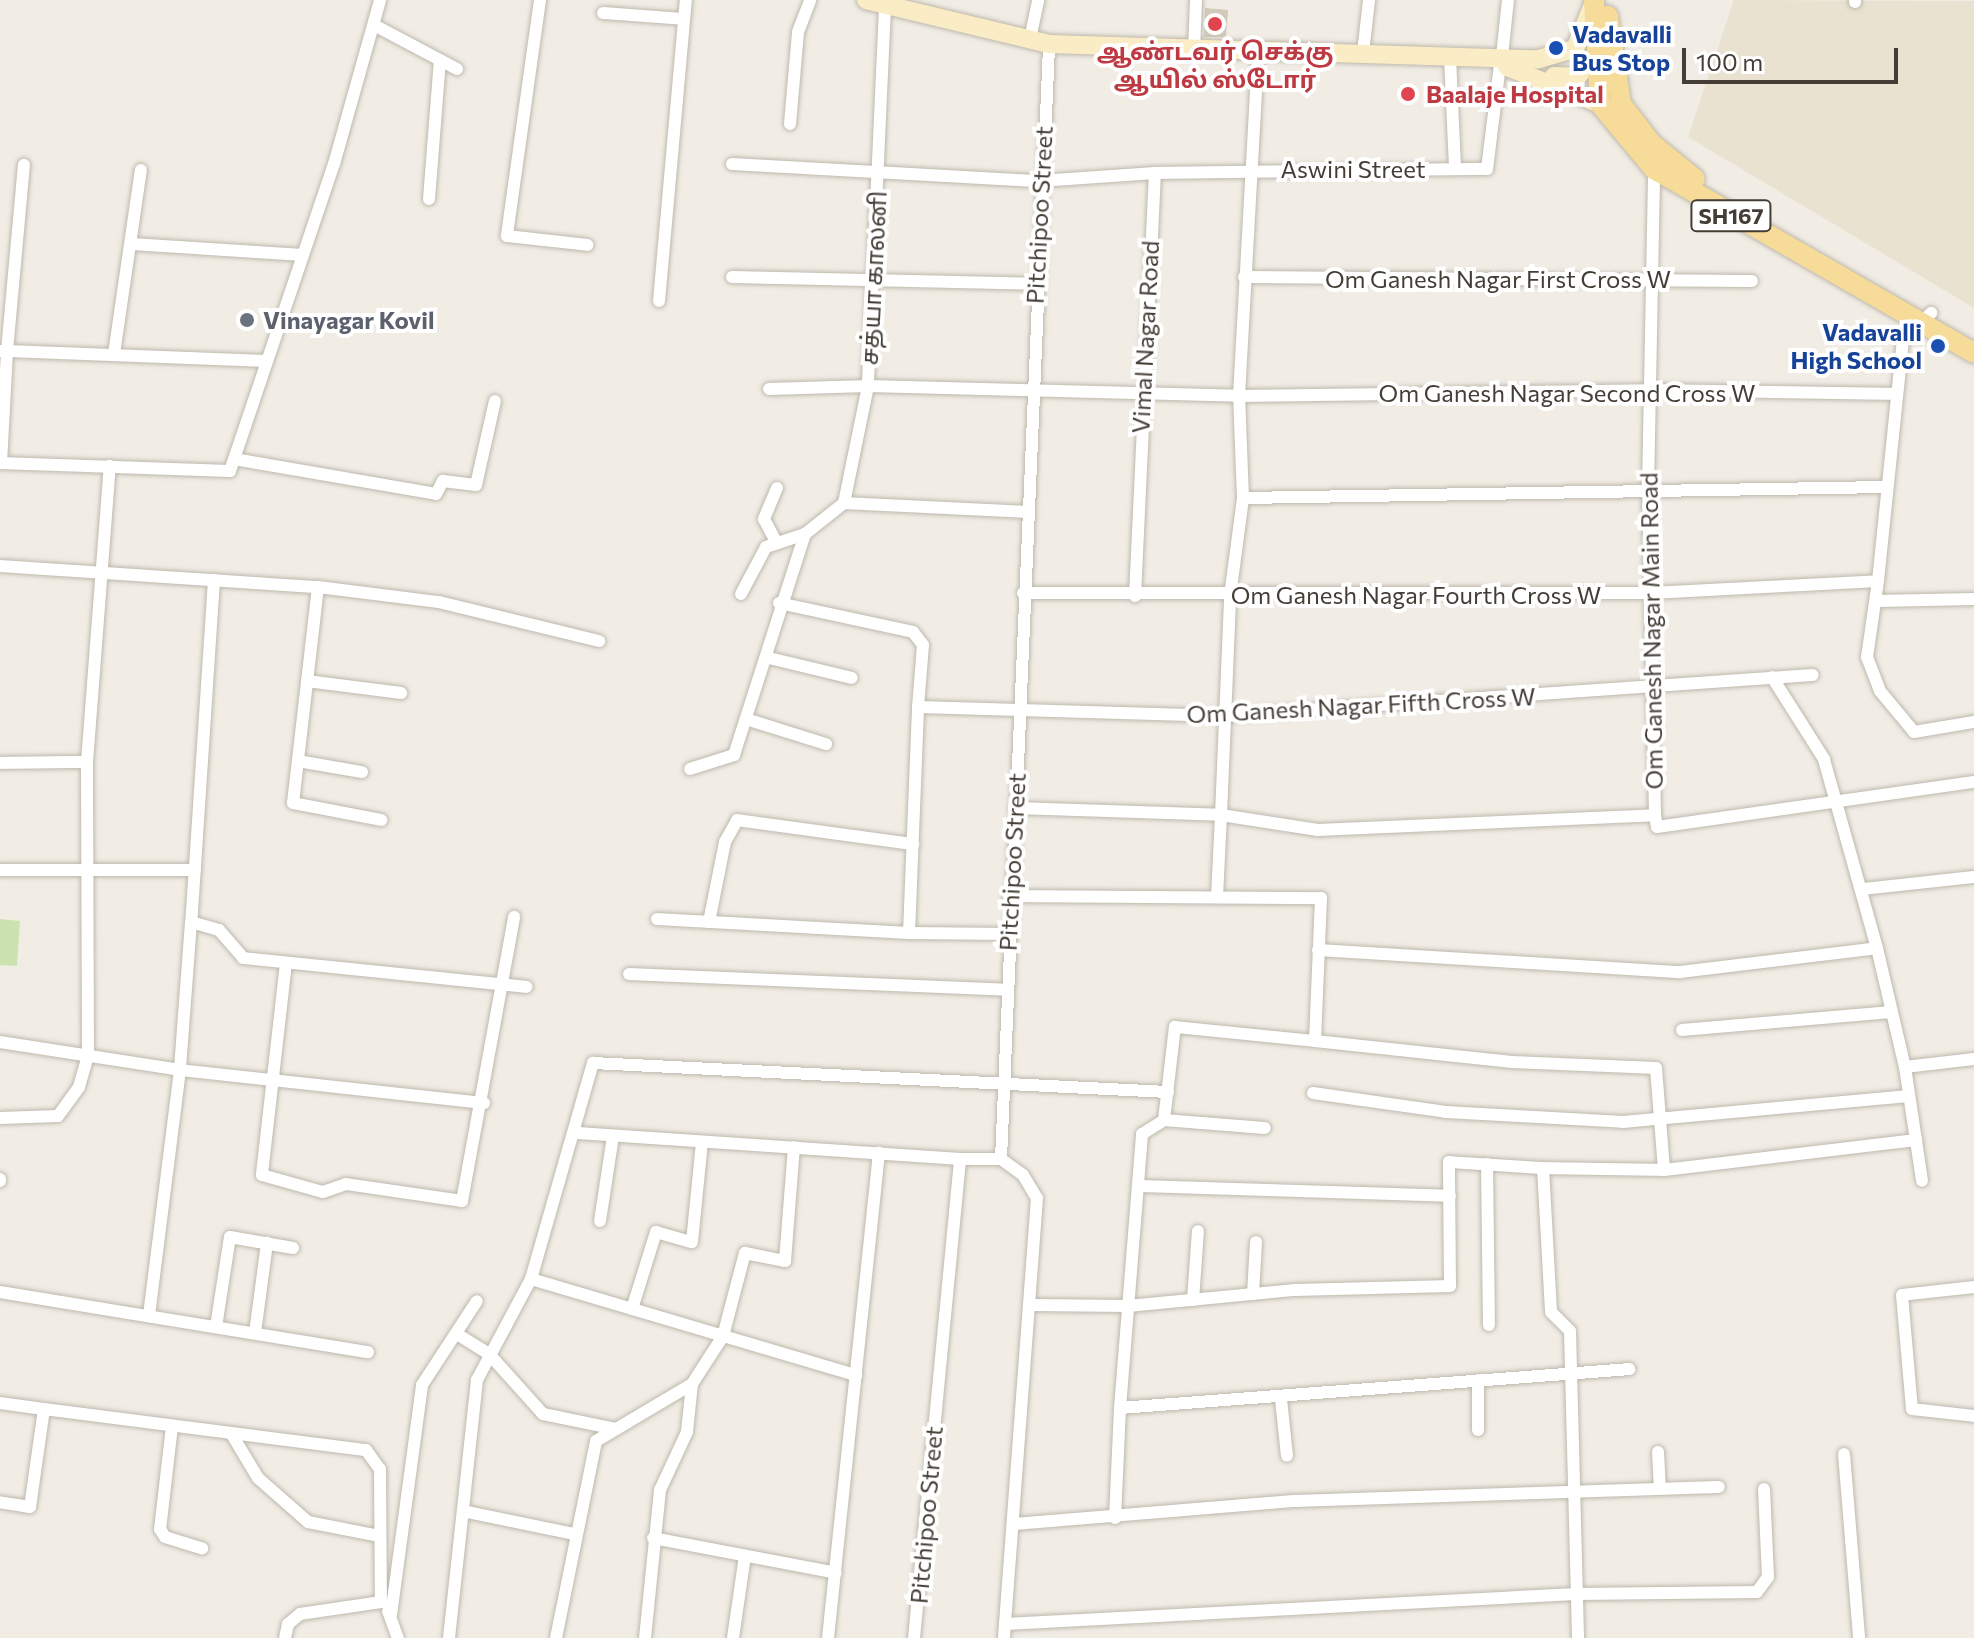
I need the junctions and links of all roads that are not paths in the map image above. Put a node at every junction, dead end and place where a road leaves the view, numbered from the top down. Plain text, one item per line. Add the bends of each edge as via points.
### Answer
1 (380, 0) edge
2 (540, 0) edge
3 (686, 0) edge
4 (810, 0) edge
5 (866, 0) edge
6 (1038, 0) edge
7 (1196, 0) edge
8 (1369, 0) edge
9 (1508, 0) edge
10 (1594, 0) edge
11 (1607, 0) edge
12 (885, 7) junction
13 (603, 13) dead end
14 (684, 19) junction
15 (374, 25) junction
16 (1609, 26) junction
17 (1030, 39) junction
18 (1049, 44) junction
19 (1194, 52) junction
20 (1258, 52) junction
21 (1363, 53) junction
22 (1457, 57) junction
23 (1561, 58) junction
24 (440, 60) junction
25 (1501, 61) junction
26 (1596, 64) junction
27 (457, 69) dead end
28 (1528, 71) junction
29 (1609, 98) junction
30 (790, 124) dead end
31 (732, 164) dead end
32 (24, 165) dead end
33 (1455, 168) junction
34 (1654, 169) junction
35 (141, 170) dead end
36 (1250, 170) junction
37 (878, 172) junction
38 (1155, 173) junction
39 (1040, 181) junction
40 (429, 199) dead end
41 (132, 244) junction
42 (588, 245) dead end
43 (303, 255) junction
44 (732, 277) dead end
45 (1244, 277) junction
46 (1649, 280) junction
47 (873, 281) junction
48 (1752, 281) dead end
49 (1034, 284) junction
50 (659, 301) dead end
51 (1924, 318) junction
52 (1974, 338) edge
53 (3, 351) edge
54 (1974, 353) edge
55 (114, 354) junction
56 (267, 361) junction
57 (868, 386) junction
58 (769, 389) dead end
59 (1649, 390) junction
60 (1031, 393) junction
61 (1141, 393) junction
62 (1895, 394) junction
63 (1239, 396) junction
64 (495, 401) dead end
65 (234, 459) junction
66 (0, 463) edge
67 (110, 466) junction
68 (1887, 487) junction
69 (777, 488) dead end
70 (1648, 490) junction
71 (1243, 498) junction
72 (844, 503) junction
73 (1028, 512) junction
74 (805, 534) junction
75 (777, 543) junction
76 (0, 566) edge
77 (0, 573) edge
78 (102, 573) junction
79 (214, 580) junction
80 (1878, 581) junction
81 (318, 587) junction
82 (1023, 593) junction
83 (1651, 593) junction
84 (741, 594) dead end
85 (1135, 596) junction
86 (1230, 596) junction
87 (1974, 599) edge
88 (1876, 601) junction
89 (779, 603) junction
90 (599, 641) dead end
91 (769, 658) junction
92 (1813, 675) dead end
93 (1772, 677) junction
94 (852, 678) dead end
95 (307, 681) junction
96 (1653, 684) junction
97 (401, 693) dead end
98 (918, 707) junction
99 (1020, 709) junction
100 (1223, 716) junction
101 (746, 719) junction
102 (1974, 722) edge
103 (826, 744) dead end
104 (298, 761) junction
105 (87, 762) junction
106 (0, 763) edge
107 (690, 769) dead end
108 (362, 772) dead end
109 (1974, 782) edge
110 (1836, 800) junction
111 (1015, 808) junction
112 (1221, 815) junction
113 (1655, 815) junction
114 (381, 820) dead end
115 (913, 844) junction
116 (0, 870) edge
117 (88, 870) junction
118 (195, 870) junction
119 (1974, 877) edge
120 (1863, 889) junction
121 (1009, 896) junction
122 (1217, 897) junction
123 (514, 917) dead end
124 (657, 919) dead end
125 (191, 922) junction
126 (709, 922) junction
127 (909, 933) junction
128 (1009, 934) junction
129 (1877, 948) junction
130 (1318, 950) junction
131 (286, 963) junction
132 (629, 974) dead end
133 (504, 985) junction
134 (527, 987) dead end
135 (1007, 990) junction
136 (1891, 1012) junction
137 (1682, 1030) dead end
138 (1315, 1041) junction
139 (0, 1042) edge
140 (88, 1055) junction
141 (1974, 1059) edge
142 (1905, 1067) junction
143 (180, 1070) junction
144 (1000, 1080) junction
145 (273, 1081) junction
146 (1168, 1092) junction
147 (1313, 1093) dead end
148 (1909, 1096) junction
149 (484, 1103) junction
150 (0, 1118) edge
151 (1658, 1119) junction
152 (1164, 1120) junction
153 (1265, 1128) dead end
154 (578, 1133) junction
155 (613, 1136) junction
156 (1916, 1140) junction
157 (702, 1142) junction
158 (794, 1147) junction
159 (879, 1153) junction
160 (960, 1159) junction
161 (1001, 1159) junction
162 (1487, 1164) junction
163 (1543, 1168) junction
164 (1664, 1170) junction
165 (1922, 1181) dead end
166 (1139, 1186) junction
167 (1450, 1196) junction
168 (600, 1221) dead end
169 (1198, 1231) dead end
170 (1256, 1242) dead end
171 (267, 1243) junction
172 (293, 1248) dead end
173 (531, 1279) junction
174 (1974, 1287) edge
175 (0, 1292) edge
176 (1253, 1294) junction
177 (1193, 1300) junction
178 (477, 1301) dead end
179 (1032, 1305) junction
180 (1128, 1306) junction
181 (632, 1309) junction
182 (149, 1316) junction
183 (1489, 1325) dead end
184 (216, 1327) junction
185 (255, 1333) junction
186 (457, 1334) junction
187 (723, 1336) junction
188 (368, 1352) dead end
189 (490, 1355) junction
190 (1630, 1369) dead end
191 (1571, 1372) junction
192 (856, 1375) junction
193 (1478, 1380) junction
194 (692, 1384) junction
195 (1281, 1399) junction
196 (0, 1403) edge
197 (1120, 1408) junction
198 (44, 1409) junction
199 (1974, 1416) edge
200 (172, 1426) junction
201 (616, 1429) junction
202 (1478, 1430) dead end
203 (231, 1433) junction
204 (1658, 1452) dead end
205 (1844, 1454) dead end
206 (1287, 1456) dead end
207 (1719, 1487) dead end
208 (1660, 1488) junction
209 (1764, 1489) dead end
210 (1573, 1491) junction
211 (0, 1502) edge
212 (463, 1511) junction
213 (1115, 1518) junction
214 (1014, 1524) junction
215 (574, 1534) junction
216 (379, 1536) junction
217 (653, 1538) junction
218 (202, 1548) dead end
219 (745, 1556) junction
220 (836, 1573) junction
221 (1575, 1594) junction
222 (381, 1602) junction
223 (391, 1615) junction
224 (1005, 1624) junction
225 (285, 1638) edge
226 (398, 1638) edge
227 (449, 1638) edge
228 (556, 1638) edge
229 (645, 1638) edge
230 (733, 1638) edge
231 (828, 1638) edge
232 (914, 1638) edge
233 (1004, 1638) edge
234 (1578, 1638) edge
235 (1859, 1638) edge

1 - 15 street
2 - 42 street via 507,236
3 - 14 street
4 - 30 street via 798,32
5 - 12 main road
6 - 17 street
7 - 19 street
8 - 21 street
9 - 25 street
10 - 23 main road via 1586,30
10 - 26 main road, SH167
11 - 16 main road, SH167
12 - 17 main road
12 - 37 street, சத்யா காலனி
13 - 14 street
14 - 50 street
15 - 24 street
15 - 43 street
16 - 26 main road
16 - 29 main road, SH167
17 - 18 main road
18 - 19 main road
18 - 39 street, Pitchipoo Street
19 - 20 main road
20 - 21 main road
20 - 36 street
21 - 22 main road
22 - 25 main road
22 - 33 street
23 - 25 main road
23 - 26 main road
24 - 27 street
24 - 40 street
25 - 28 main road
25 - 33 street, Aswini Street via 1487,169
26 - 28 main road via 1577,77
26 - 29 main road, SH167
28 - 29 main road
29 - 34 main road, SH167
29 - 51 main road, SH167 via 1676,167
31 - 37 street
32 - 53 street
33 - 36 street, Aswini Street
34 - 46 street, Om Ganesh Nagar Main Road
34 - 51 main road, SH167
35 - 41 street
36 - 38 street
36 - 45 street
37 - 39 street
37 - 47 street, சத்யா காலனி
38 - 39 street
38 - 61 street, Vimal Nagar Road
39 - 49 street, Pitchipoo Street
41 - 43 street
41 - 55 street
43 - 56 street
44 - 47 street
45 - 46 street, Om Ganesh Nagar First Cross W
45 - 63 street
46 - 48 street, Om Ganesh Nagar First Cross W
46 - 59 street, Om Ganesh Nagar Main Road
47 - 49 street
47 - 57 street, சத்யா காலனி
49 - 60 street, Pitchipoo Street
51 - 52 main road, SH167
51 - 54 main road, SH167
51 - 62 street via 1903,341
53 - 55 street
53 - 66 street
55 - 56 street
56 - 65 street
57 - 58 street
57 - 60 street, சத்யா காலனி
57 - 72 street
59 - 62 street, Om Ganesh Nagar Second Cross W
59 - 63 street, Om Ganesh Nagar Second Cross W
59 - 70 street, Om Ganesh Nagar Main Road
60 - 61 street, சத்யா காலனி
60 - 73 street, Pitchipoo Street
61 - 63 street, Om Ganesh Nagar Second Cross W
61 - 85 street, Vimal Nagar Road
62 - 68 street
63 - 71 street
64 - 65 street via 476,485 443,481 436,494
65 - 67 street via 230,471
66 - 67 street
67 - 78 street
68 - 70 street
68 - 80 street
69 - 75 street via 764,519
70 - 71 street
70 - 83 street, Om Ganesh Nagar Main Road
71 - 86 street
72 - 73 street
72 - 74 street
73 - 82 street, Pitchipoo Street
74 - 75 street
74 - 89 street
75 - 84 street via 766,547
76 - 77 street
76 - 78 street
78 - 79 street
78 - 105 street
79 - 81 street
79 - 118 street
80 - 83 street, Om Ganesh Nagar Fourth Cross W
80 - 88 street
81 - 90 street via 439,602
81 - 95 street
82 - 85 street, Om Ganesh Nagar Fourth Cross W
82 - 99 street, Pitchipoo Street
83 - 86 street, Om Ganesh Nagar Fourth Cross W
83 - 96 street, Om Ganesh Nagar Main Road
85 - 86 street, Om Ganesh Nagar Fourth Cross W
86 - 100 street
87 - 88 street
88 - 102 street via 1867,657 1880,691 1914,732
89 - 91 street
89 - 98 street via 913,632 923,645
91 - 94 street
91 - 101 street
92 - 93 street, Om Ganesh Nagar Fifth Cross W
93 - 96 street, Om Ganesh Nagar Fifth Cross W
93 - 110 street via 1824,759
95 - 97 street
95 - 104 street
96 - 100 street, Om Ganesh Nagar Fifth Cross W via 1471,703
96 - 113 street, Om Ganesh Nagar Main Road
98 - 99 street, Om Ganesh Nagar Fifth Cross W
98 - 115 street
99 - 100 street, Om Ganesh Nagar Fifth Cross W
99 - 111 street, Pitchipoo Street
100 - 112 street
101 - 103 street
101 - 107 street via 734,755
104 - 108 street
104 - 114 street via 293,803
105 - 106 street
105 - 117 street
109 - 110 street
110 - 113 street via 1657,827
110 - 120 street
111 - 112 street, Om Ganesh Nagar Main Road
111 - 121 street, Pitchipoo Street
112 - 113 street, Om Ganesh Nagar Main Road via 1318,830
112 - 122 street
115 - 126 street via 737,820 725,842
115 - 127 street
116 - 117 street
117 - 118 street
117 - 140 street
118 - 125 street
119 - 120 street
120 - 129 street
121 - 122 street
121 - 128 street, Pitchipoo Street
122 - 130 street via 1321,898
123 - 133 street
124 - 126 street
125 - 131 street via 219,930 243,958
125 - 143 street
126 - 127 street
127 - 128 street
128 - 135 street, Pitchipoo Street
129 - 130 street via 1680,972
129 - 136 street
130 - 138 street
131 - 133 street
131 - 145 street
132 - 135 street
133 - 134 street
133 - 149 street
135 - 144 street, Pitchipoo Street
136 - 137 street
136 - 142 street
138 - 146 street via 1175,1027
138 - 151 street via 1512,1062 1656,1068
139 - 140 street
140 - 143 street
140 - 150 street via 79,1087 58,1116
141 - 142 street
142 - 148 street
143 - 145 street
143 - 182 street
144 - 146 street
144 - 154 street via 593,1063
144 - 161 street, Pitchipoo Street
145 - 149 street
145 - 149 street via 262,1175 323,1192 346,1184 462,1201
146 - 152 street
147 - 151 street via 1446,1112
148 - 151 street
148 - 156 street
151 - 164 street
152 - 153 street
152 - 166 street via 1142,1134
154 - 155 street
154 - 173 street
155 - 157 street
155 - 168 street
156 - 164 street
156 - 165 street
157 - 158 street
157 - 181 street via 692,1242 656,1232
158 - 159 street
158 - 187 street via 785,1261 745,1253
159 - 160 street
159 - 192 street
160 - 161 street
160 - 232 street, Pitchipoo Street
161 - 179 street via 1023,1175 1037,1198
162 - 163 street
162 - 167 street via 1449,1162
162 - 183 street
163 - 164 street
163 - 191 street via 1551,1312 1570,1331
166 - 167 street
166 - 180 street
167 - 176 street via 1450,1286
169 - 177 street
170 - 176 street
171 - 172 street
171 - 184 street via 230,1237
171 - 185 street
173 - 181 street
173 - 189 street
174 - 199 street via 1902,1295 1912,1409
175 - 182 street
176 - 177 street
177 - 180 street
178 - 186 street
179 - 180 street
179 - 214 street
180 - 197 street
181 - 187 street
182 - 184 street
184 - 185 street
185 - 188 street
186 - 189 street
186 - 223 street via 422,1385
187 - 192 street
187 - 194 street
189 - 201 street via 543,1414
189 - 212 street via 477,1380
190 - 191 street
191 - 193 street
191 - 210 street
192 - 220 street
193 - 195 street
193 - 202 street
194 - 201 street
194 - 217 street via 687,1432 660,1490
195 - 197 street
195 - 206 street
196 - 198 street
197 - 213 street
198 - 200 street
198 - 211 street via 30,1507
200 - 203 street
200 - 218 street via 160,1529 165,1537
201 - 215 street via 596,1441
203 - 216 street via 258,1478 308,1522
203 - 216 street via 366,1450 380,1469
204 - 208 street
205 - 235 street
207 - 208 street
208 - 210 street
209 - 221 street via 1768,1577 1757,1592
210 - 213 street via 1293,1501
210 - 221 street
212 - 215 street
212 - 227 street
213 - 214 street
214 - 224 street
215 - 228 street
216 - 222 street
217 - 219 street
217 - 229 street
219 - 220 street
219 - 230 street
220 - 231 street
221 - 224 street
221 - 234 street
222 - 223 street
222 - 225 street via 300,1614 288,1624
223 - 226 street
224 - 233 street

